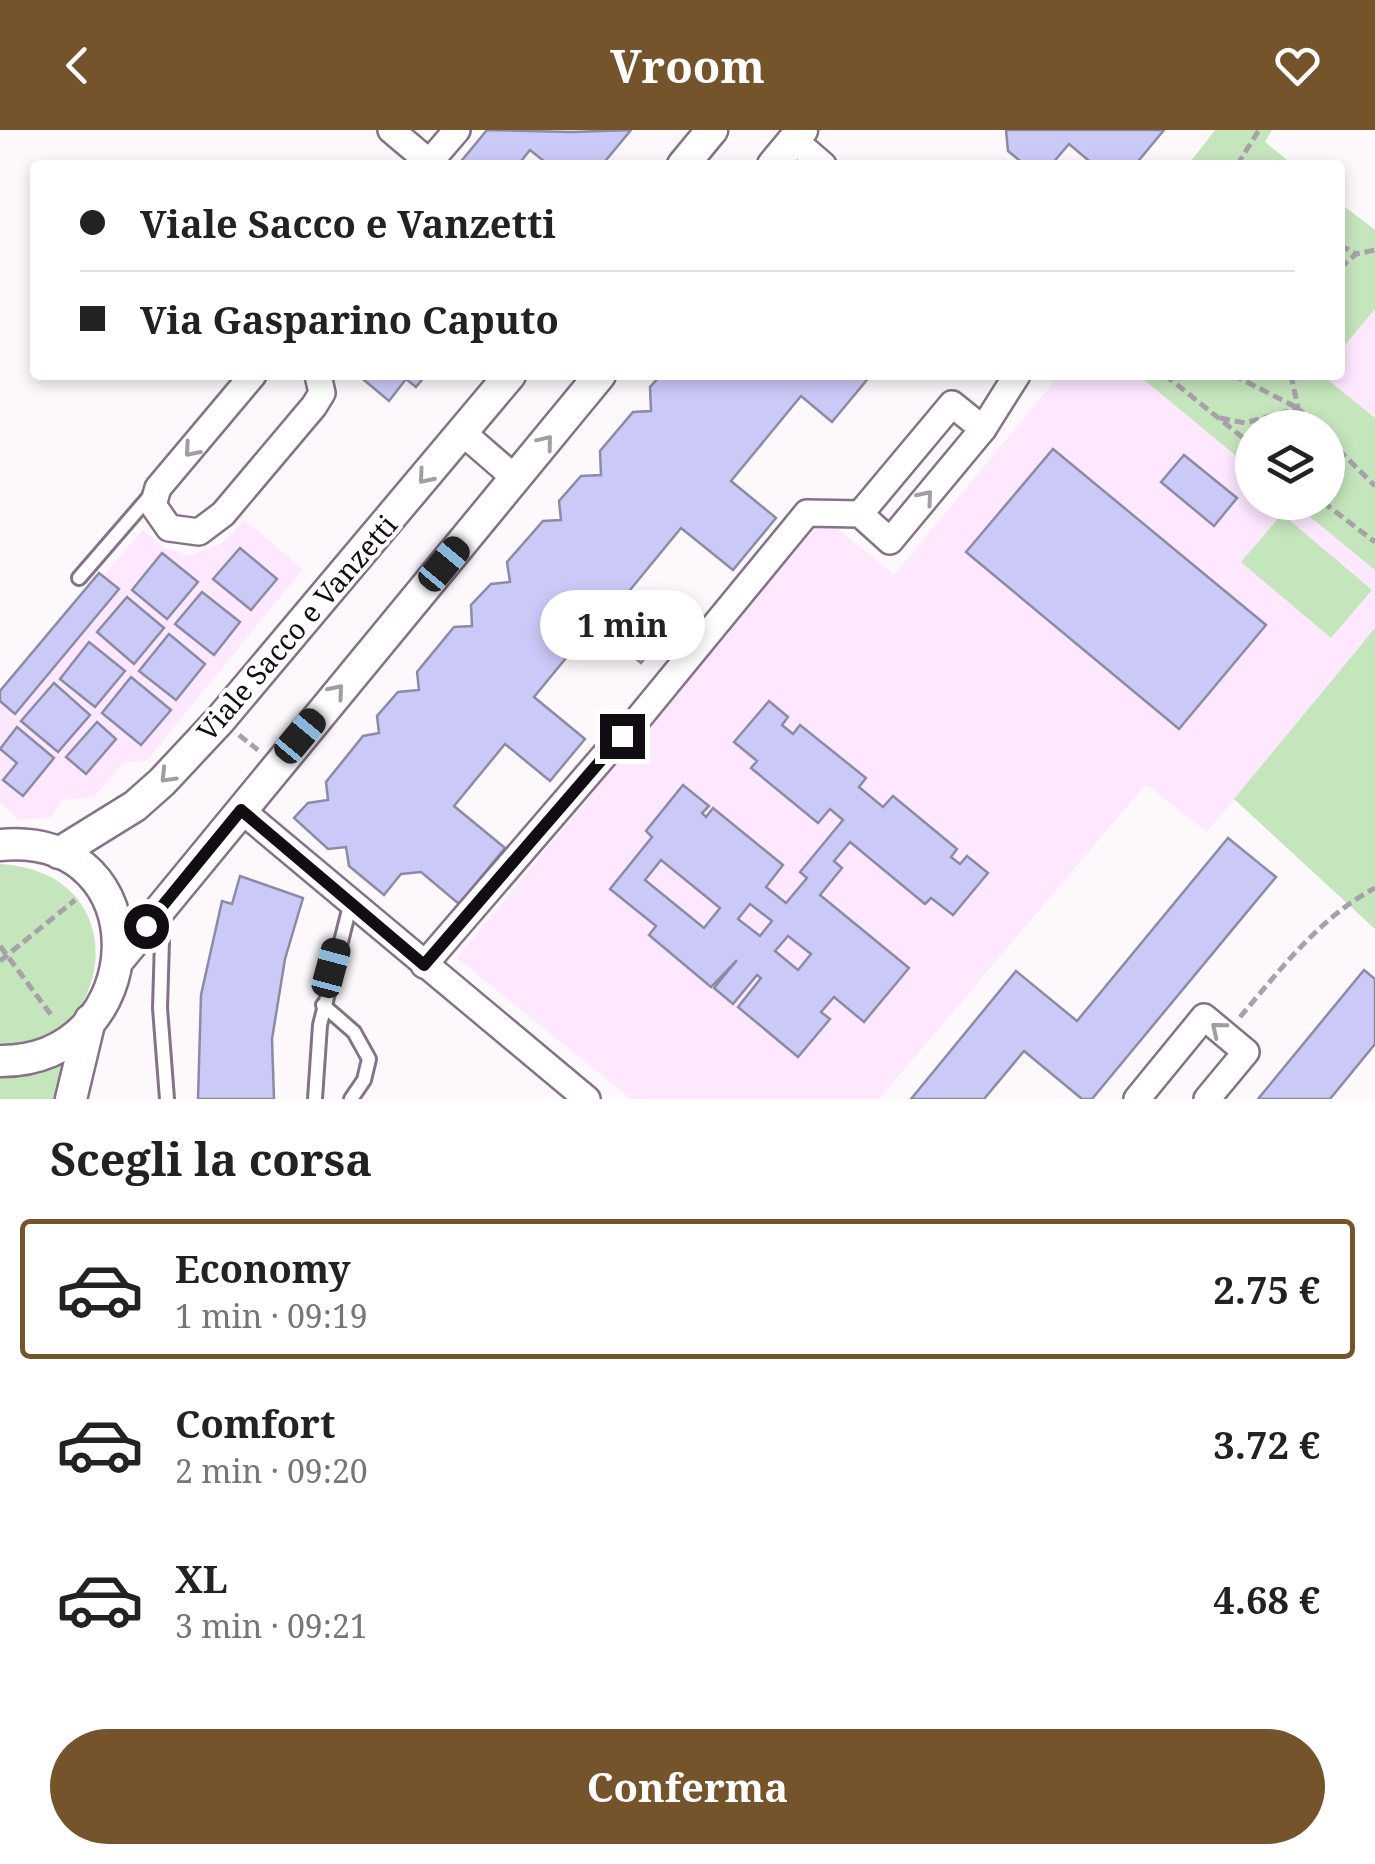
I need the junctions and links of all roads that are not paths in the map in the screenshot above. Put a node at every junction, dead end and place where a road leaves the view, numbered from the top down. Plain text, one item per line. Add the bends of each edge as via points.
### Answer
1 (391, 130) edge
2 (457, 130) edge
3 (712, 130) edge
4 (798, 135) edge
5 (424, 160) edge
6 (431, 160) edge
7 (688, 160) edge
8 (777, 160) edge
9 (819, 160) edge
10 (249, 380) edge
11 (319, 380) edge
12 (506, 380) edge
13 (596, 380) edge
14 (1014, 380) edge
15 (983, 429) junction
16 (463, 432) junction
17 (515, 478) junction
18 (165, 479) junction
19 (860, 514) junction
20 (79, 578) dead end
21 (241, 810) junction
22 (0, 845) edge
23 (59, 853) junction
24 (350, 902) junction
25 (146, 926) junction
26 (121, 956) junction
27 (424, 965) junction
28 (324, 1005) junction
29 (75, 1023) junction
30 (0, 1061) edge
31 (71, 1099) edge
32 (167, 1099) edge
33 (315, 1099) edge
34 (351, 1099) edge
35 (587, 1099) edge
36 (1137, 1099) edge
37 (1208, 1099) edge

1 - 5 street
2 - 6 street
3 - 7 street
4 - 8 street
4 - 9 street
10 -> 18 street
11 - 18 street via 322,393 314,406 209,526 184,532 160,520 153,505
12 - 16 street, Viale Sacco e Vanzetti
17 -> 13 street
14 - 15 street
15 - 19 street via 952,404
19 -> 15 street via 890,541
16 - 17 street
16 -> 23 street, Viale Sacco e Vanzetti via 162,782
21 -> 17 street
18 - 20 lane
19 - 27 street via 807,513
21 - 24 street
21 - 25 street
22 - 23 street
23 - 26 street via 96,881 114,908
24 - 27 street
24 - 28 lane
25 - 26 street
25 - 32 lane via 162,940
26 - 29 street via 115,981
27 - 35 street
28 - 33 lane
28 - 34 lane via 354,1032 369,1059
29 - 30 street via 74,1036 42,1055
29 - 31 street
37 -> 36 street via 1246,1052 1204,1018

